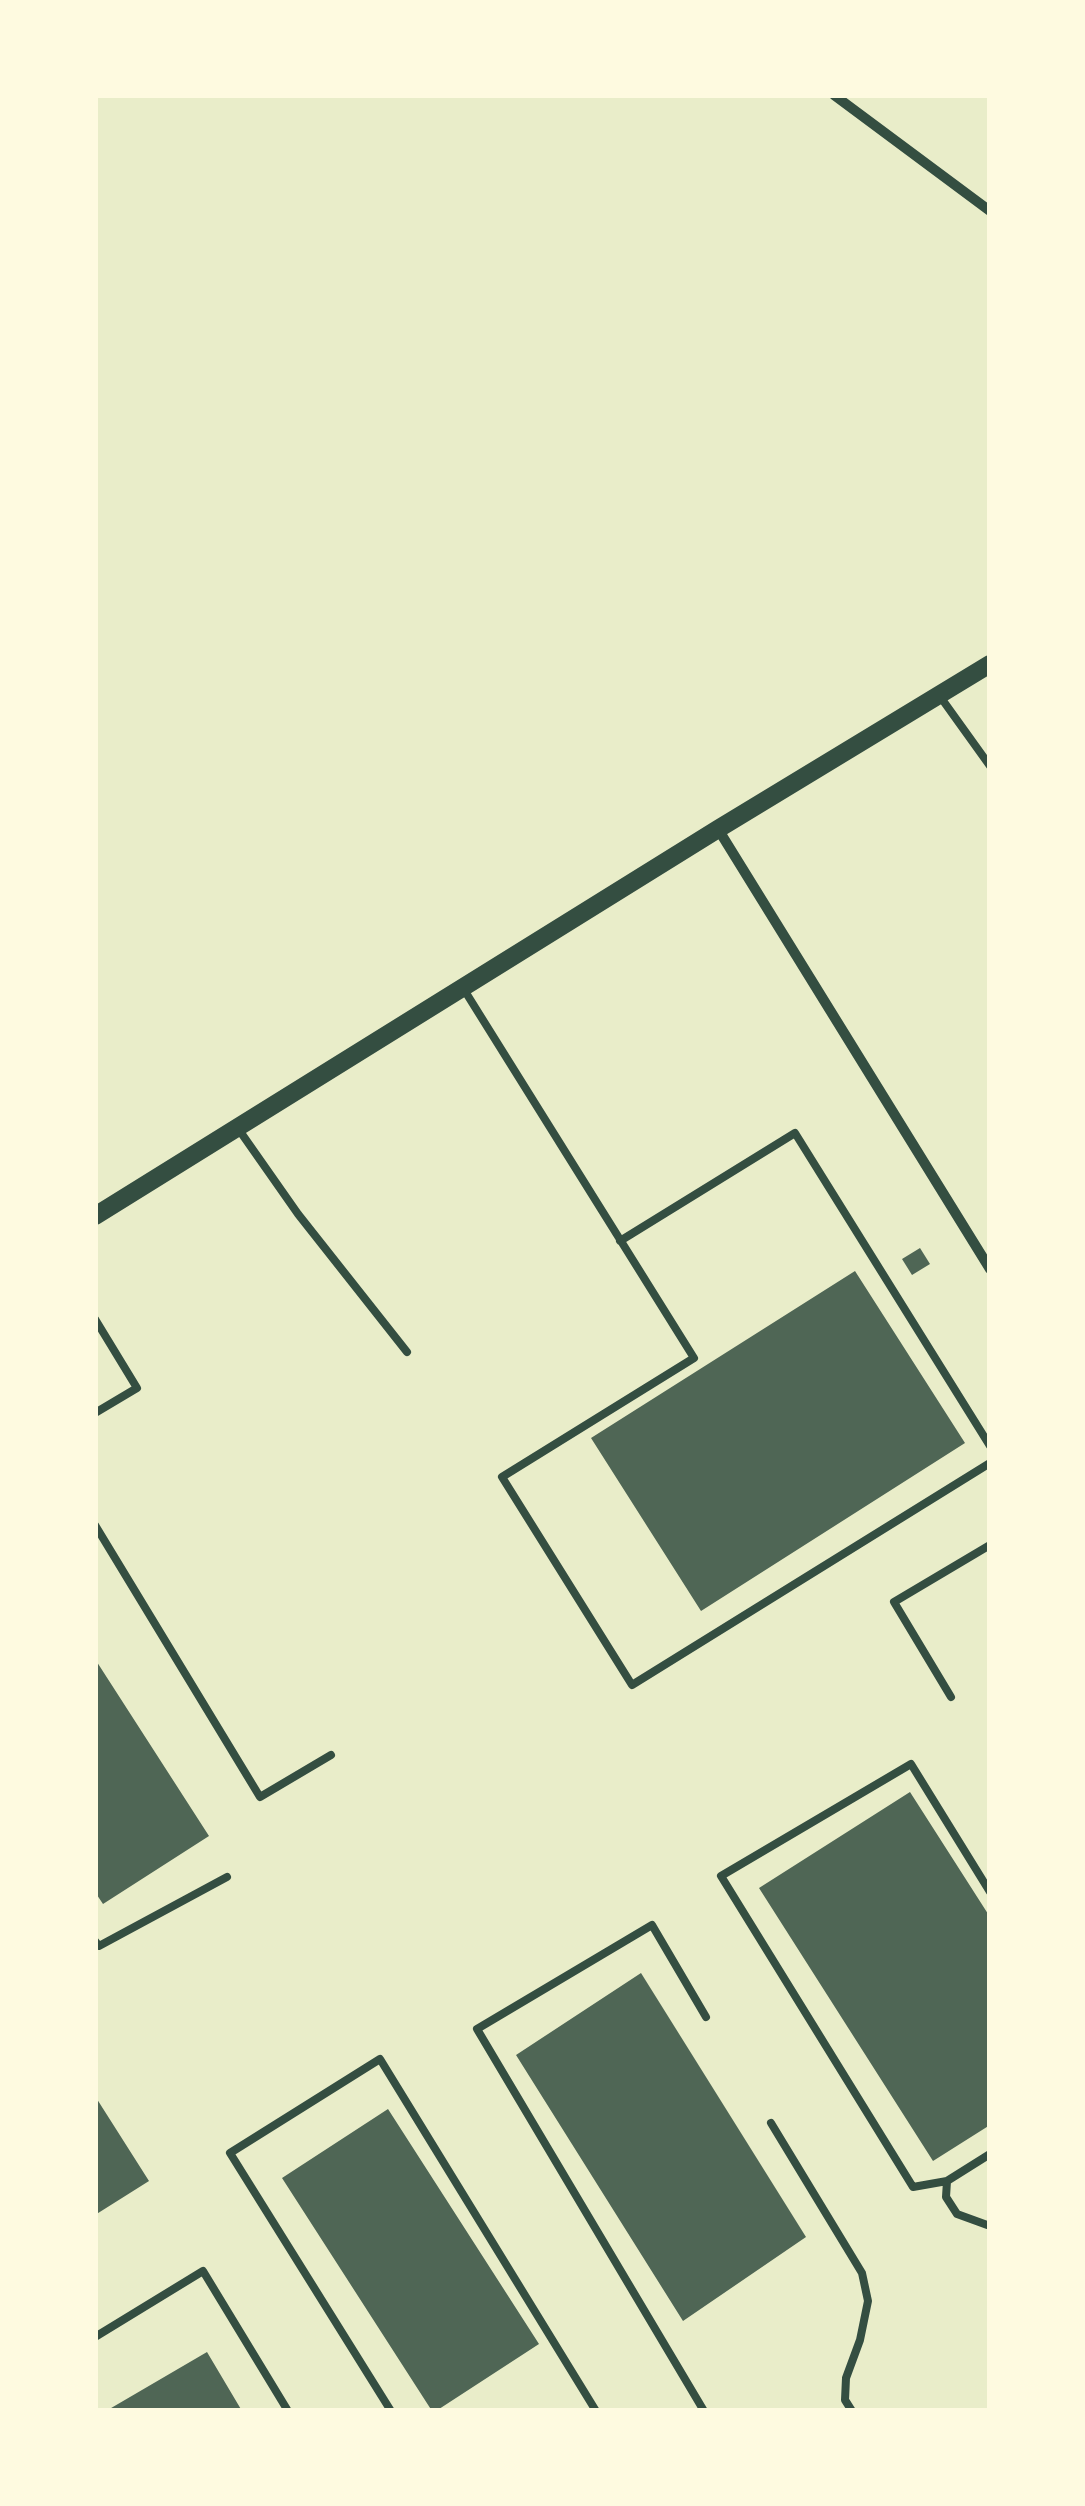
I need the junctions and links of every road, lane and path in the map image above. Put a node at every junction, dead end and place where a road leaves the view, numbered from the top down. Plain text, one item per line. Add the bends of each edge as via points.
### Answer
1 (834, 95) edge
2 (990, 211) edge
3 (990, 664) edge
4 (938, 695) junction
5 (990, 766) edge
6 (718, 830) junction
7 (462, 988) junction
8 (238, 1128) junction
9 (95, 1216) edge
10 (620, 1241) junction
11 (990, 1269) edge
12 (95, 1319) edge
13 (407, 1352) dead end
14 (95, 1414) edge
15 (990, 1446) edge
16 (990, 1464) edge
17 (95, 1526) edge
18 (990, 1545) edge
19 (950, 1697) dead end
20 (331, 1754) dead end
21 (227, 1877) dead end
22 (990, 1892) edge
23 (95, 1941) edge
24 (706, 2017) dead end
25 (771, 2123) dead end
26 (990, 2154) edge
27 (947, 2181) junction
28 (990, 2226) edge
29 (95, 2337) edge
30 (288, 2411) edge
31 (390, 2411) edge
32 (596, 2411) edge
33 (704, 2411) edge
34 (852, 2411) edge

1 - 2 street
3 - 4 street
4 - 5 lane
4 - 6 street
6 - 7 street
6 - 11 street
7 - 8 street
7 - 10 lane
8 - 9 street
8 - 13 lane
10 - 15 lane via 795,1133
10 - 16 lane via 694,1358 502,1476 632,1685
12 - 14 lane via 137,1388
17 - 20 lane via 260,1797
18 - 19 lane via 894,1602
21 - 23 lane via 99,1946
22 - 27 lane via 911,1764 722,1876 913,2187
24 - 33 lane via 652,1925 477,2029
25 - 34 lane via 862,2274 868,2301 846,2378
26 - 27 lane
27 - 28 lane via 946,2197 957,2214
29 - 30 lane via 203,2271
31 - 32 lane via 230,2153 380,2059

